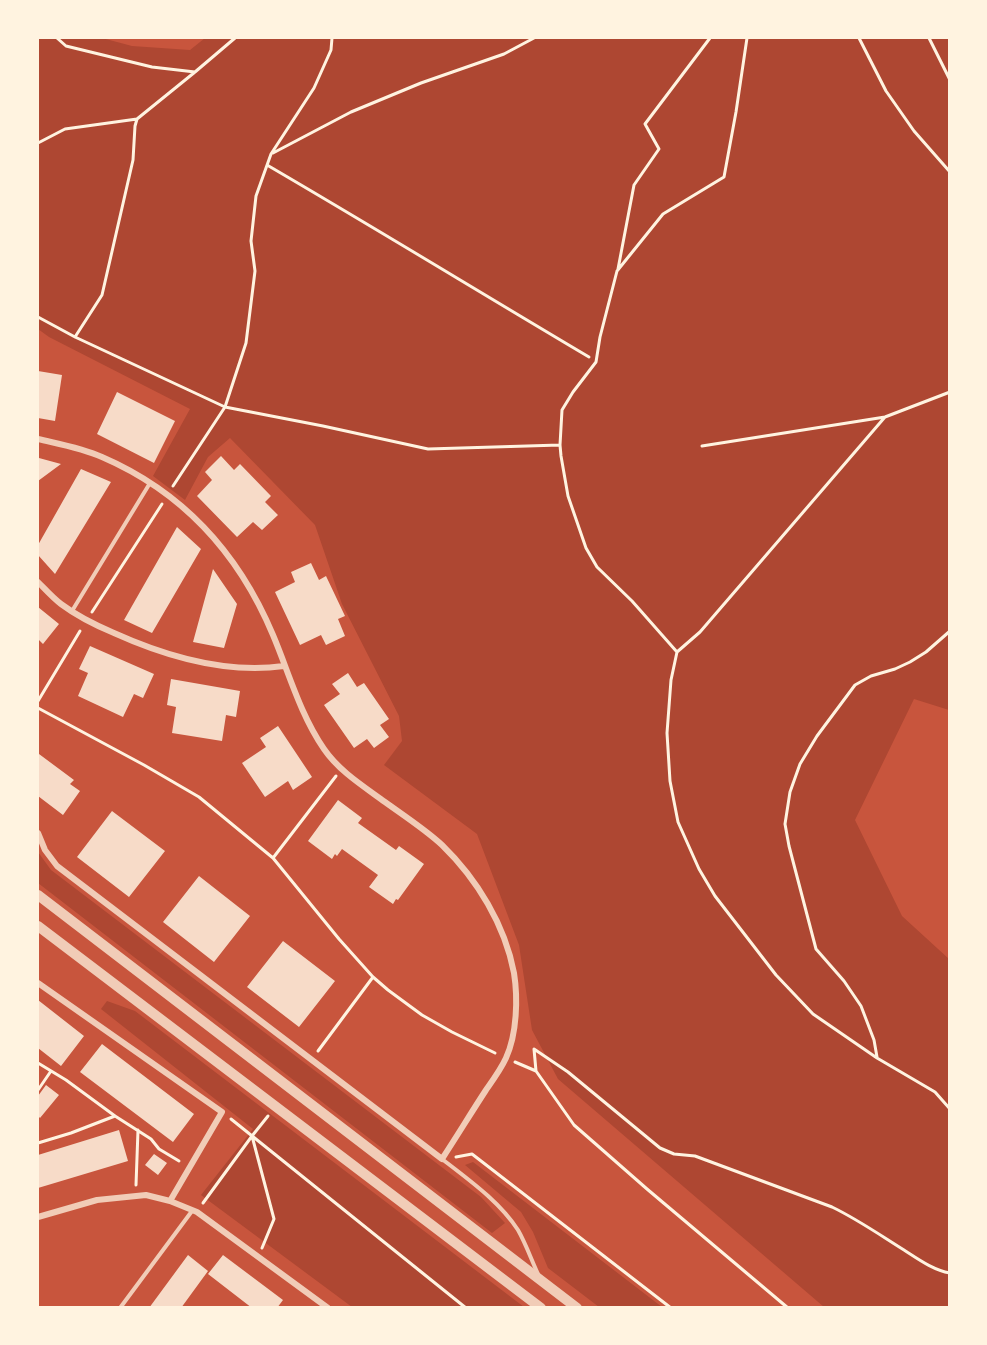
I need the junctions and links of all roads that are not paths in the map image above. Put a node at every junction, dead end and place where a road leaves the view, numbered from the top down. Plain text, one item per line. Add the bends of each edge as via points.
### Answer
1 (38, 439) edge
2 (150, 483) junction
3 (38, 582) edge
4 (72, 611) junction
5 (284, 666) junction
6 (38, 832) edge
7 (38, 896) edge
8 (38, 926) edge
9 (38, 982) edge
10 (442, 1159) junction
11 (170, 1201) junction
12 (195, 1211) junction
13 (38, 1217) edge
14 (541, 1280) junction
15 (120, 1308) edge
16 (328, 1308) edge
17 (541, 1308) edge
18 (577, 1308) edge

1 - 2 street via 100,456
2 - 4 lane
2 - 5 street via 196,519 226,552 251,589 274,635
3 - 4 street
4 - 5 street via 134,642 182,657 248,669
5 - 10 street via 324,749 341,769 441,844 467,873 506,942 514,974 513,1039 506,1059
6 - 10 street via 57,866
7 - 14 street
8 - 17 street
9 - 11 street via 222,1112
10 - 14 lane via 507,1215
11 - 12 street
11 - 13 street via 146,1195 97,1200
12 - 15 lane
12 - 16 street
14 - 18 street

